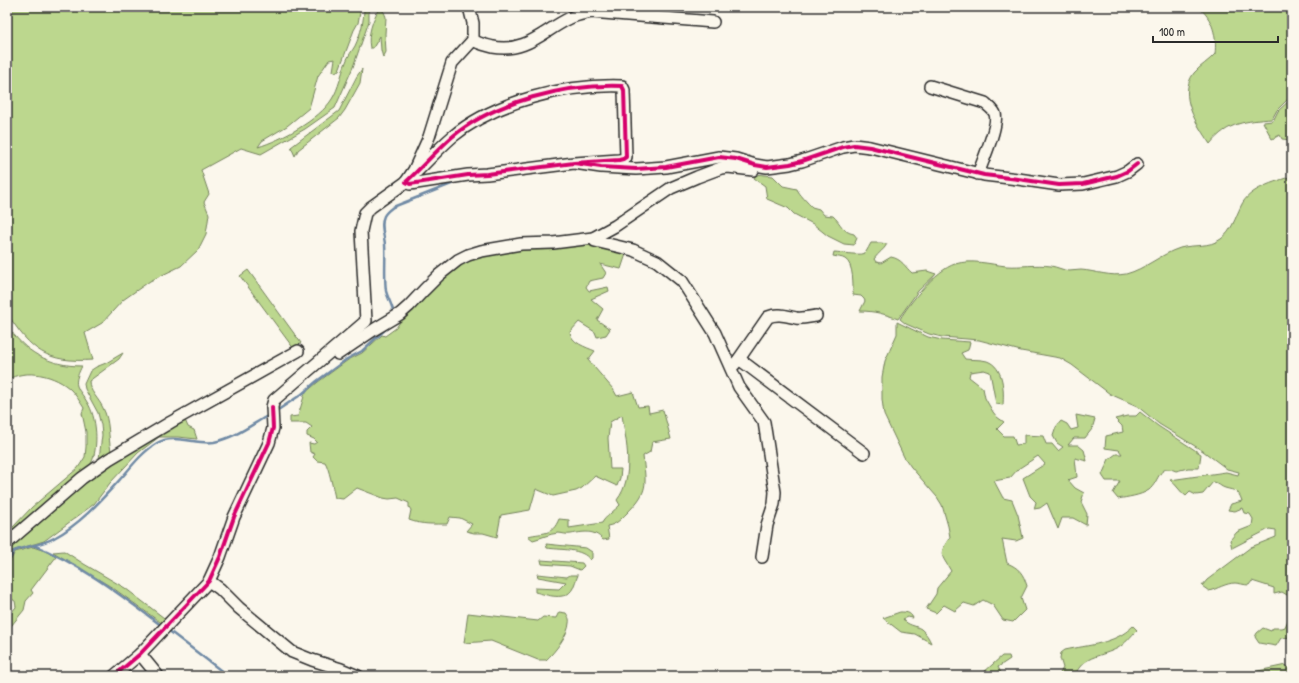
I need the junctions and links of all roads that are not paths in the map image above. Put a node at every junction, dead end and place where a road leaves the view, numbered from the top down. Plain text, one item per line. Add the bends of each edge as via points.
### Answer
1 (469, 7) edge
2 (713, 22) dead end
3 (473, 40) junction
4 (930, 86) dead end
5 (802, 161) junction
6 (574, 162) junction
7 (1137, 164) dead end
8 (978, 174) junction
9 (406, 182) junction
10 (593, 238) junction
11 (816, 316) dead end
12 (298, 351) dead end
13 (740, 359) junction
14 (730, 368) junction
15 (297, 382) junction
16 (864, 453) dead end
17 (7, 543) edge
18 (762, 556) dead end
19 (210, 581) junction
20 (140, 654) junction
21 (114, 676) edge
22 (158, 676) edge
23 (358, 676) edge

1 - 3 street via 473,23
2 - 3 street via 591,12 569,18 519,47 500,48
3 - 9 street via 452,62 429,137
4 - 8 street via 985,103 995,114 996,120
5 - 6 street via 767,167 720,157 666,167 636,169
5 - 8 street via 854,145
5 - 10 street via 773,174 728,166 709,172 671,188
6 - 9 street via 410,184
6 - 9 street via 619,160 626,157 622,86 576,89 520,101 496,110 453,137
7 - 8 street via 1117,176 1072,185
9 - 15 street via 371,207 363,219 361,230 366,321
10 - 14 street via 595,241 633,250 657,261 682,281 715,333
10 - 15 street via 573,242 506,246 481,251 458,260 400,314
11 - 13 street via 798,318 774,314 768,317
12 - 17 street via 109,459 82,478
13 - 14 street
13 - 16 street
14 - 18 street via 739,387 764,422 775,492
15 - 19 street via 274,400 273,428 269,443 234,517
19 - 20 street
19 - 23 street via 292,652
20 - 21 street
20 - 22 street

